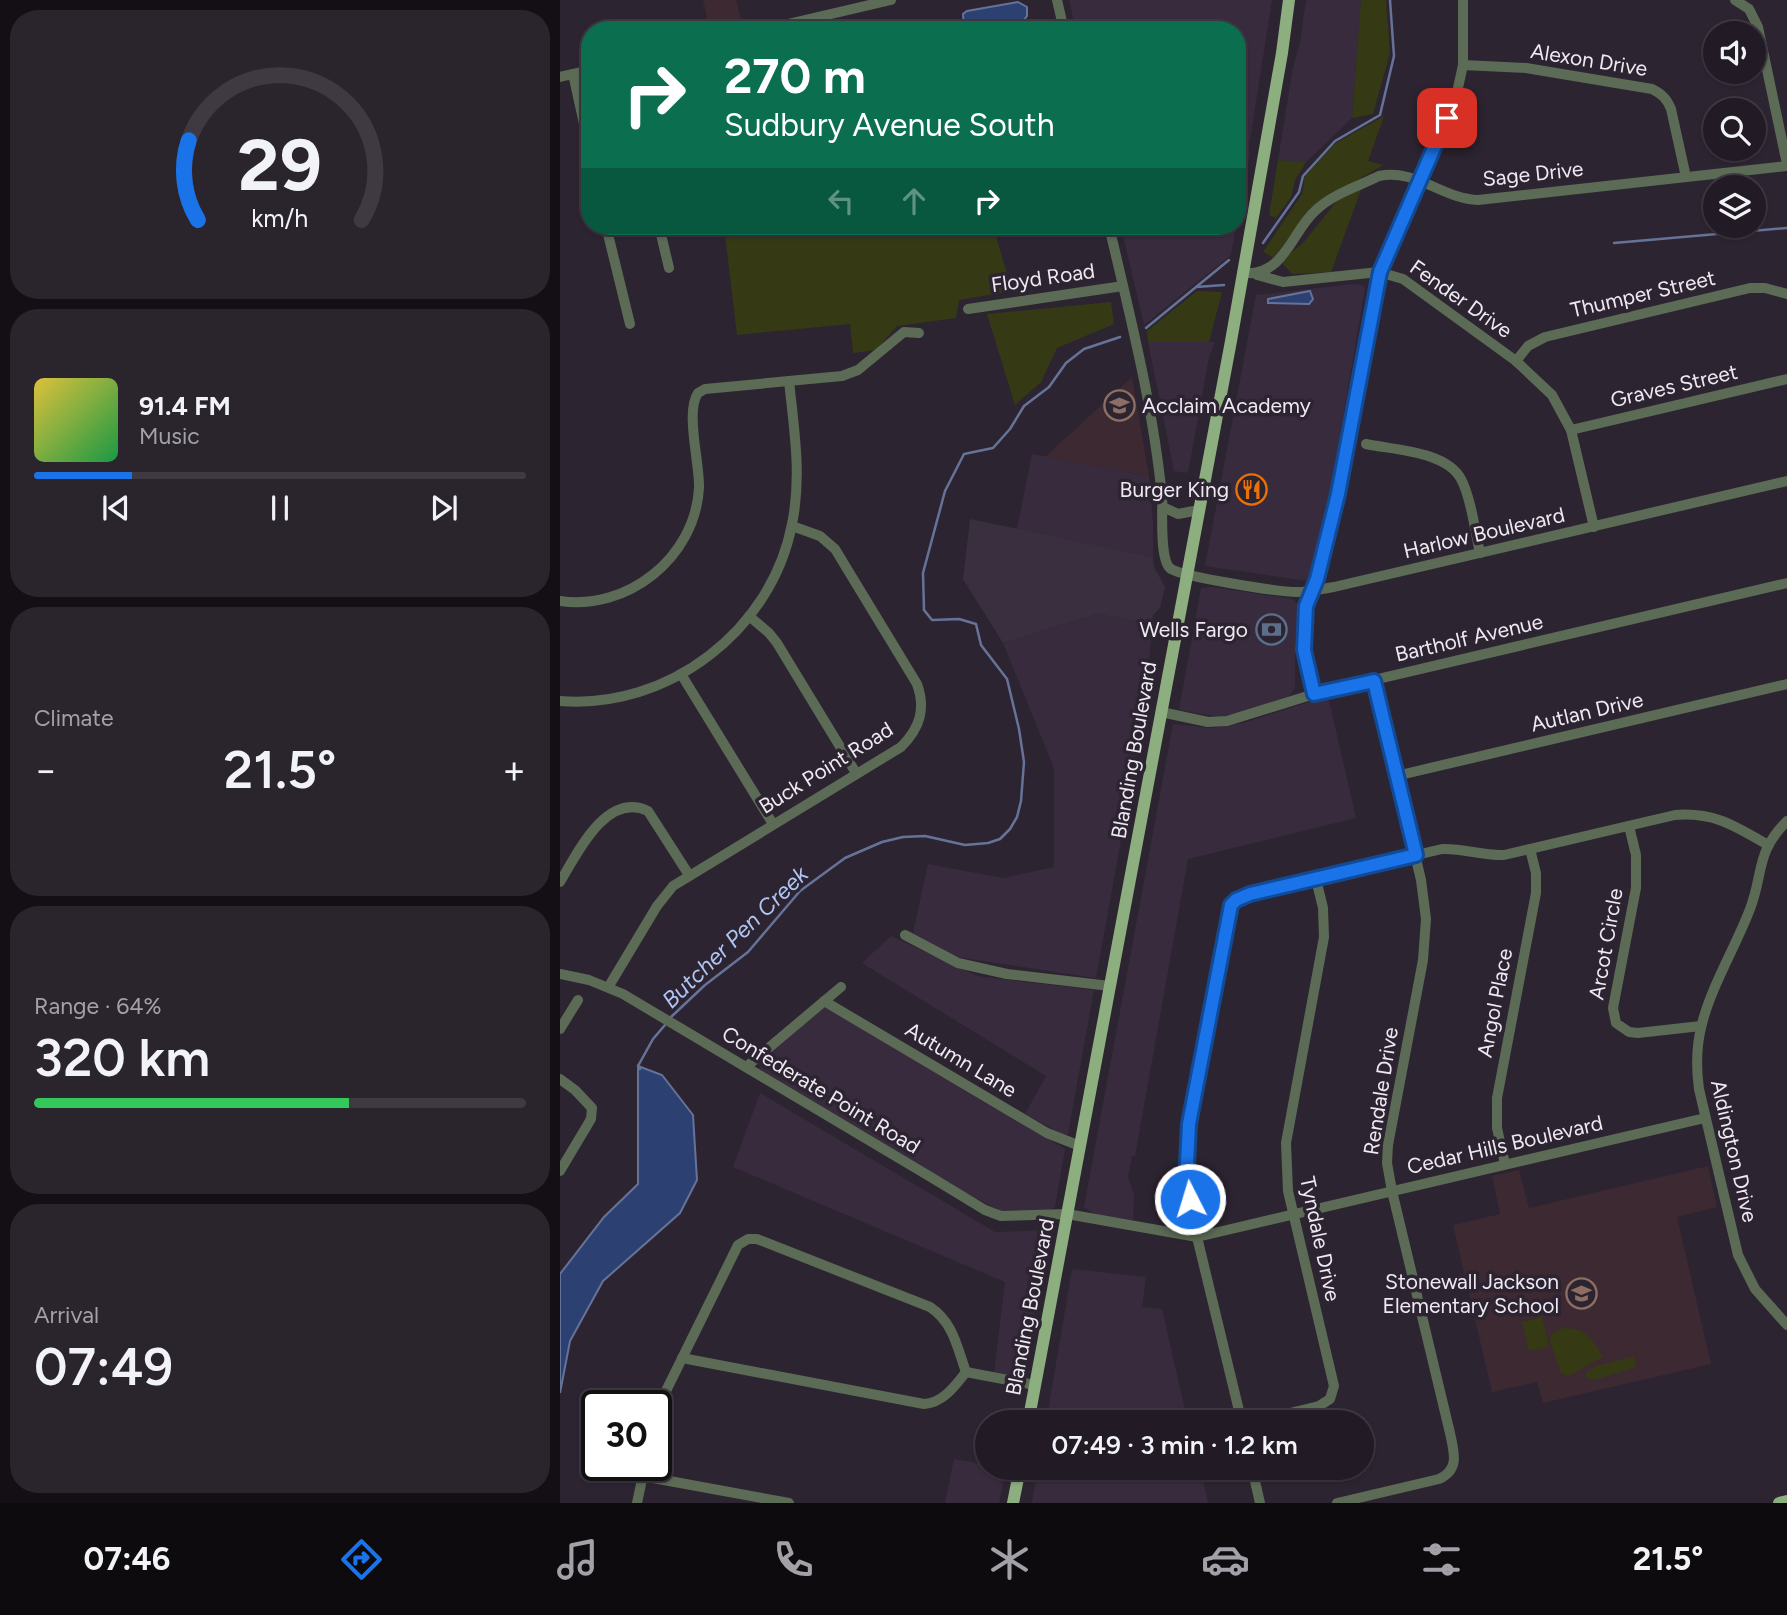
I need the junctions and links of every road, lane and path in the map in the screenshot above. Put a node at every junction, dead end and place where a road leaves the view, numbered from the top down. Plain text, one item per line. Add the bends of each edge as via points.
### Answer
1 (891, 0) edge
2 (1057, 0) edge
3 (1289, 0) edge
4 (1463, 0) edge
5 (1735, 0) edge
6 (801, 21) edge
7 (1062, 21) edge
8 (1463, 65) junction
9 (581, 72) edge
10 (573, 74) junction
11 (560, 77) edge
12 (581, 111) edge
13 (1787, 165) edge
14 (1686, 177) junction
15 (1420, 180) junction
16 (608, 235) edge
17 (661, 235) edge
18 (1111, 235) edge
19 (668, 268) dead end
20 (1380, 272) junction
21 (1242, 273) junction
22 (1257, 275) junction
23 (1123, 286) junction
24 (1787, 294) edge
25 (968, 309) dead end
26 (630, 324) dead end
27 (919, 333) dead end
28 (1516, 361) junction
29 (1787, 379) edge
30 (789, 381) junction
31 (1571, 430) junction
32 (1366, 444) dead end
33 (1787, 481) edge
34 (1163, 507) junction
35 (1199, 510) junction
36 (792, 526) junction
37 (1594, 527) junction
38 (1480, 553) junction
39 (1187, 573) junction
40 (1787, 583) edge
41 (1312, 590) junction
42 (560, 601) edge
43 (750, 616) junction
44 (681, 674) junction
45 (1374, 681) junction
46 (1787, 684) edge
47 (1314, 694) junction
48 (560, 701) edge
49 (1161, 712) junction
50 (856, 773) junction
51 (1396, 776) junction
52 (1787, 821) edge
53 (773, 824) junction
54 (1629, 826) junction
55 (1768, 845) junction
56 (1530, 849) junction
57 (1416, 855) junction
58 (689, 875) junction
59 (1316, 879) junction
60 (560, 882) edge
61 (905, 935) dead end
62 (560, 974) edge
63 (609, 986) junction
64 (1110, 986) junction
65 (841, 987) dead end
66 (578, 1000) dead end
67 (824, 1001) junction
68 (1701, 1026) junction
69 (560, 1029) edge
70 (746, 1067) junction
71 (560, 1079) edge
72 (1705, 1118) junction
73 (1080, 1146) junction
74 (1505, 1164) junction
75 (560, 1171) edge
76 (1392, 1191) junction
77 (1067, 1214) junction
78 (1293, 1214) junction
79 (1197, 1237) junction
80 (1787, 1325) edge
81 (682, 1359) junction
82 (965, 1372) junction
83 (1035, 1385) junction
84 (666, 1390) edge
85 (1030, 1410) edge
86 (1239, 1410) edge
87 (1303, 1410) edge
88 (672, 1477) edge
89 (1018, 1480) edge
90 (1255, 1480) edge
91 (642, 1481) edge
92 (1787, 1501) edge
93 (637, 1503) edge
94 (789, 1503) edge
95 (1013, 1503) edge
96 (1260, 1503) edge
97 (1337, 1503) edge
98 (1780, 1503) edge

1 - 6 street
2 - 7 street
3 - 21 main road, Blanding Boulevard
4 - 8 street
5 - 13 street via 1749,9 1758,27
8 - 14 street, Alexon Drive via 1526,68 1652,89 1671,109
8 - 15 street via 1456,97
9 - 10 street
10 - 11 street
10 - 12 street
13 - 14 street, Sage Drive
14 - 15 street, Sage Drive via 1478,200
15 - 20 street
15 - 22 street, Sage Drive via 1395,173 1378,176 1325,202 1308,218 1288,250
16 - 26 street
17 - 19 street
18 - 23 street
20 - 22 street, Fender Drive via 1283,282
20 - 28 street, Fender Drive via 1403,279
20 - 41 street via 1338,494
21 - 22 street
21 - 35 main road, Blanding Boulevard
23 - 25 street, Floyd Road
23 - 34 street via 1154,426
24 - 28 street, Thumper Street via 1750,288 1545,337 1528,346
27 - 30 street via 904,332 858,370 842,376
28 - 31 street, Fender Drive via 1552,395
29 - 31 street, Graves Street
30 - 36 street via 798,470
30 - 42 street via 698,393 692,406 699,491 680,545 656,573 627,591 592,602
31 - 37 street, Fender Drive
32 - 38 street via 1438,458 1454,469 1464,488
33 - 37 street, Harlow Boulevard
34 - 35 street via 1178,514
34 - 39 street via 1165,561 1171,569
35 - 39 main road, Blanding Boulevard
36 - 43 street via 778,569
36 - 50 street, Buck Point Road via 820,536 835,548 921,694 921,718 910,739
37 - 38 street, Harlow Boulevard
38 - 41 street, Harlow Boulevard
39 - 41 street, Harlow Boulevard via 1274,590
39 - 49 main road, Blanding Boulevard
40 - 45 street, Bartholf Avenue
41 - 47 street via 1303,638
43 - 44 street via 715,652
43 - 50 street via 777,643
44 - 48 street via 624,696
44 - 53 street
45 - 47 street, Bartholf Avenue
45 - 51 street, Rendale Drive
46 - 51 street, Autlan Drive
47 - 49 street, Bartholf Avenue via 1227,722
49 - 64 main road, Blanding Boulevard
50 - 53 street, Buck Point Road
51 - 57 street, Rendale Drive
52 - 55 street, Aldington Drive
53 - 58 street, Buck Point Road
54 - 55 street via 1675,815 1706,815
54 - 56 street
54 - 68 street, Arcot Circle via 1637,872 1613,1008 1616,1023 1638,1033
55 - 68 street, Aldington Drive via 1751,907
56 - 57 street via 1504,855 1454,849
56 - 74 street, Angol Place via 1536,893 1497,1098 1497,1128
57 - 59 street
57 - 76 street, Rendale Drive via 1426,942 1388,1145
58 - 60 street via 648,811 630,807 594,828
58 - 63 street, Buck Point Road via 664,895
59 - 78 street, Tyndale Drive via 1324,937 1286,1143
59 - 79 street via 1250,894 1236,900 1229,911 1189,1124 1187,1182
61 - 64 street via 958,963 1007,974
62 - 63 street, Confederate Point Road
63 - 70 street, Confederate Point Road
64 - 73 main road, Blanding Boulevard
65 - 67 street
66 - 69 street
67 - 70 street
67 - 73 street, Autumn Lane via 1047,1133
68 - 72 street, Aldington Drive via 1697,1069
70 - 77 street, Confederate Point Road via 985,1210 1006,1217
71 - 75 street via 592,1108 591,1119
72 - 74 street, Cedar Hills Boulevard
72 - 80 street, Aldington Drive via 1738,1255 1755,1289
73 - 77 main road, Blanding Boulevard
74 - 76 street, Cedar Hills Boulevard
76 - 78 street, Cedar Hills Boulevard
76 - 97 street, Rendale Drive via 1454,1465 1438,1479
77 - 79 street, Cedar Hills Boulevard
77 - 83 main road, Blanding Boulevard
78 - 79 street, Cedar Hills Boulevard
78 - 87 street, Tyndale Drive via 1334,1386 1329,1399
79 - 86 street
81 - 82 street via 924,1404 943,1397
81 - 82 street via 738,1245 748,1238 930,1307 951,1328
81 - 84 street
82 - 83 street
83 - 85 main road, Blanding Boulevard
88 - 94 street
89 - 95 main road
90 - 96 street
91 - 93 street
92 - 98 main road

